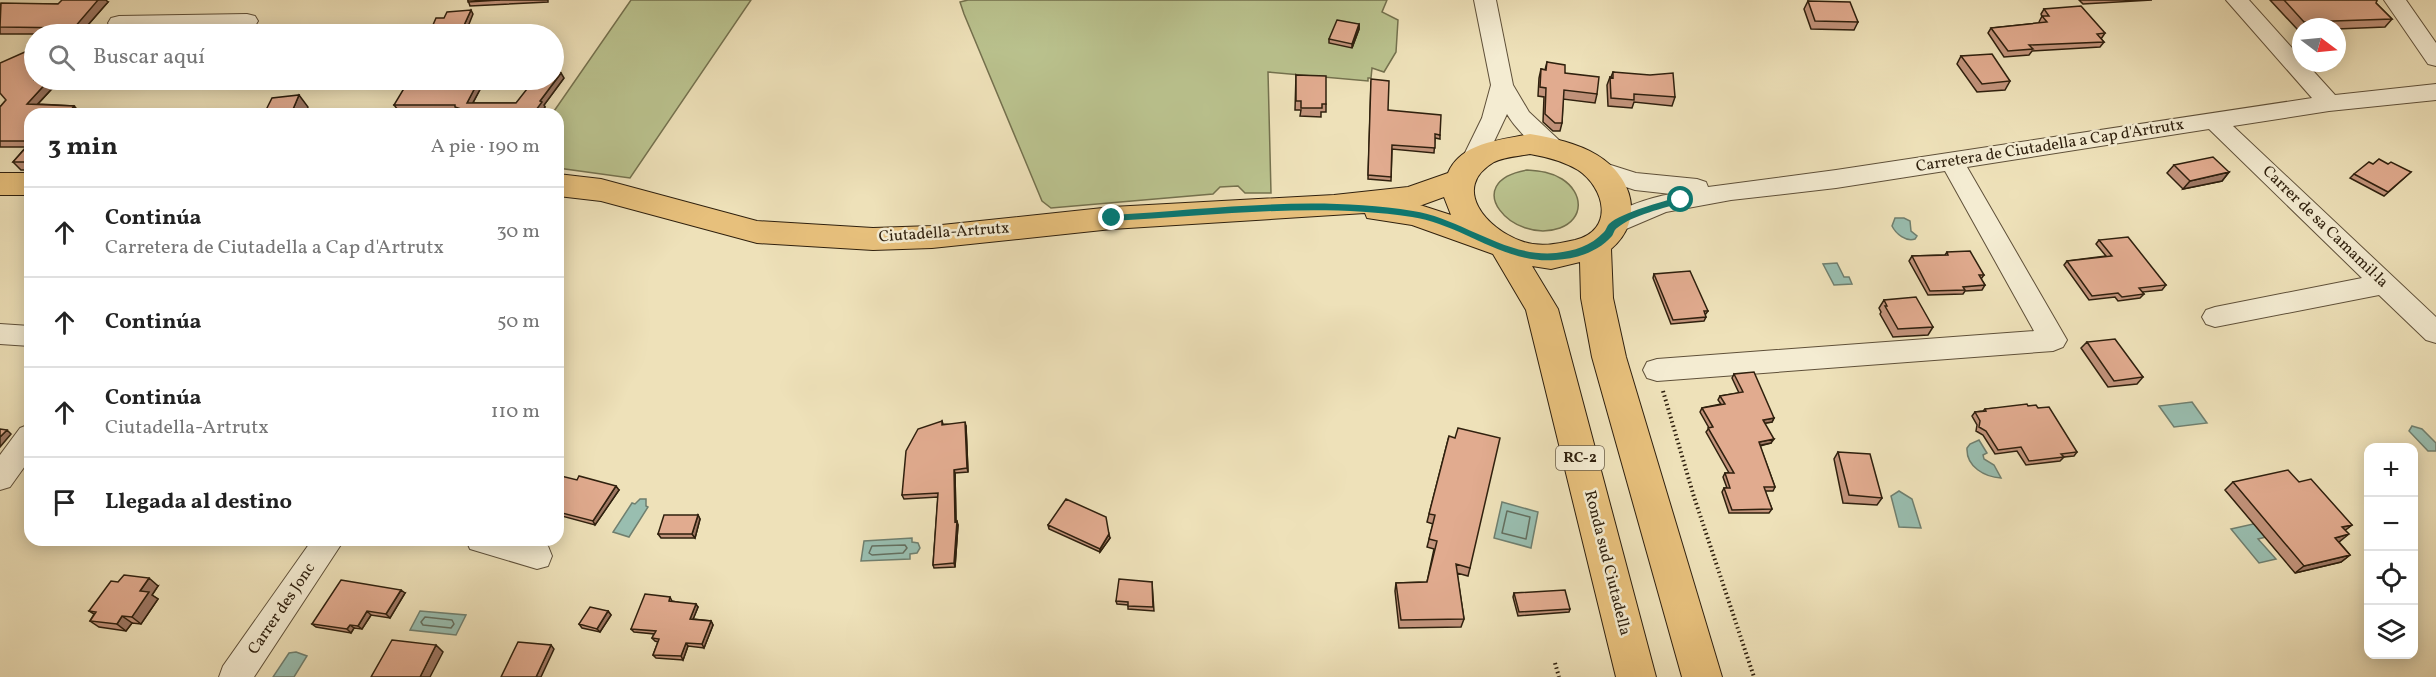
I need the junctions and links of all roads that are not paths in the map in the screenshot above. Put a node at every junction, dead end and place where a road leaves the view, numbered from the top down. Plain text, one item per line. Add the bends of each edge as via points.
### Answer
1 (1485, 0) edge
2 (2237, 0) edge
3 (2395, 0) edge
4 (247, 21) dead end
5 (119, 23) dead end
6 (2436, 59) edge
7 (1502, 85) junction
8 (2436, 92) edge
9 (2367, 100) junction
10 (2436, 100) edge
11 (2329, 103) junction
12 (2214, 121) junction
13 (1552, 147) junction
14 (1952, 161) junction
15 (1594, 168) junction
16 (1466, 170) junction
17 (0, 184) edge
18 (24, 184) edge
19 (564, 186) edge
20 (1731, 190) junction
21 (1334, 206) junction
22 (1604, 236) junction
23 (1496, 243) junction
24 (2383, 284) junction
25 (2215, 317) dead end
26 (2436, 333) edge
27 (0, 334) edge
28 (24, 336) edge
29 (1657, 370) road end
30 (24, 444) edge
31 (0, 478) edge
32 (325, 546) edge
33 (502, 546) edge
34 (537, 556) dead end
35 (235, 677) edge
36 (1636, 677) edge
37 (1702, 677) edge

1 - 7 street
2 - 11 street
3 - 6 street
4 - 5 street
7 - 13 street via 1520,117
7 - 16 street via 1494,118
8 - 9 street, Carretera de Ciutadella a Cap d'Artrutx
9 - 10 street, Carretera de Ciutadella a Cap d'Artrutx
9 - 11 street, Carretera de Ciutadella a Cap d'Artrutx
11 - 12 street, Carretera de Ciutadella a Cap d'Artrutx
12 - 14 street, Carretera de Ciutadella a Cap d'Artrutx
12 - 24 street, Carrer de sa Camamil·la
13 - 15 main road via 1575,155
13 - 16 main road via 1530,144 1489,151
14 - 20 street, Carretera de Ciutadella a Cap d'Artrutx
14 - 29 street via 2053,340
15 - 20 street, Carretera de Ciutadella a Cap d'Artrutx via 1657,185
15 - 22 main road via 1609,183 1617,201 1617,218
16 - 21 main road, Ciutadella-Artrutx via 1411,197
16 - 23 main road, RC-2 via 1457,195 1461,210 1471,225
17 - 18 main road
19 - 21 main road, Ciutadella-Artrutx via 601,190 758,232 873,239 932,237 1112,218
20 - 22 street, Carretera de Ciutadella a Cap d'Artrutx via 1662,204 1640,212
21 - 23 main road, Ciutadella-Artrutx via 1414,214
22 - 23 main road, RC-2 via 1576,254 1553,257 1528,255
22 - 37 main road via 1597,298 1609,357
23 - 36 main road, Ronda sud Ciutadella / RC-2 via 1542,309
24 - 25 street
24 - 26 street, Carrer de sa Camamil·la
27 - 28 street
30 - 31 street
32 - 35 street, Carrer des Jonc
33 - 34 street

